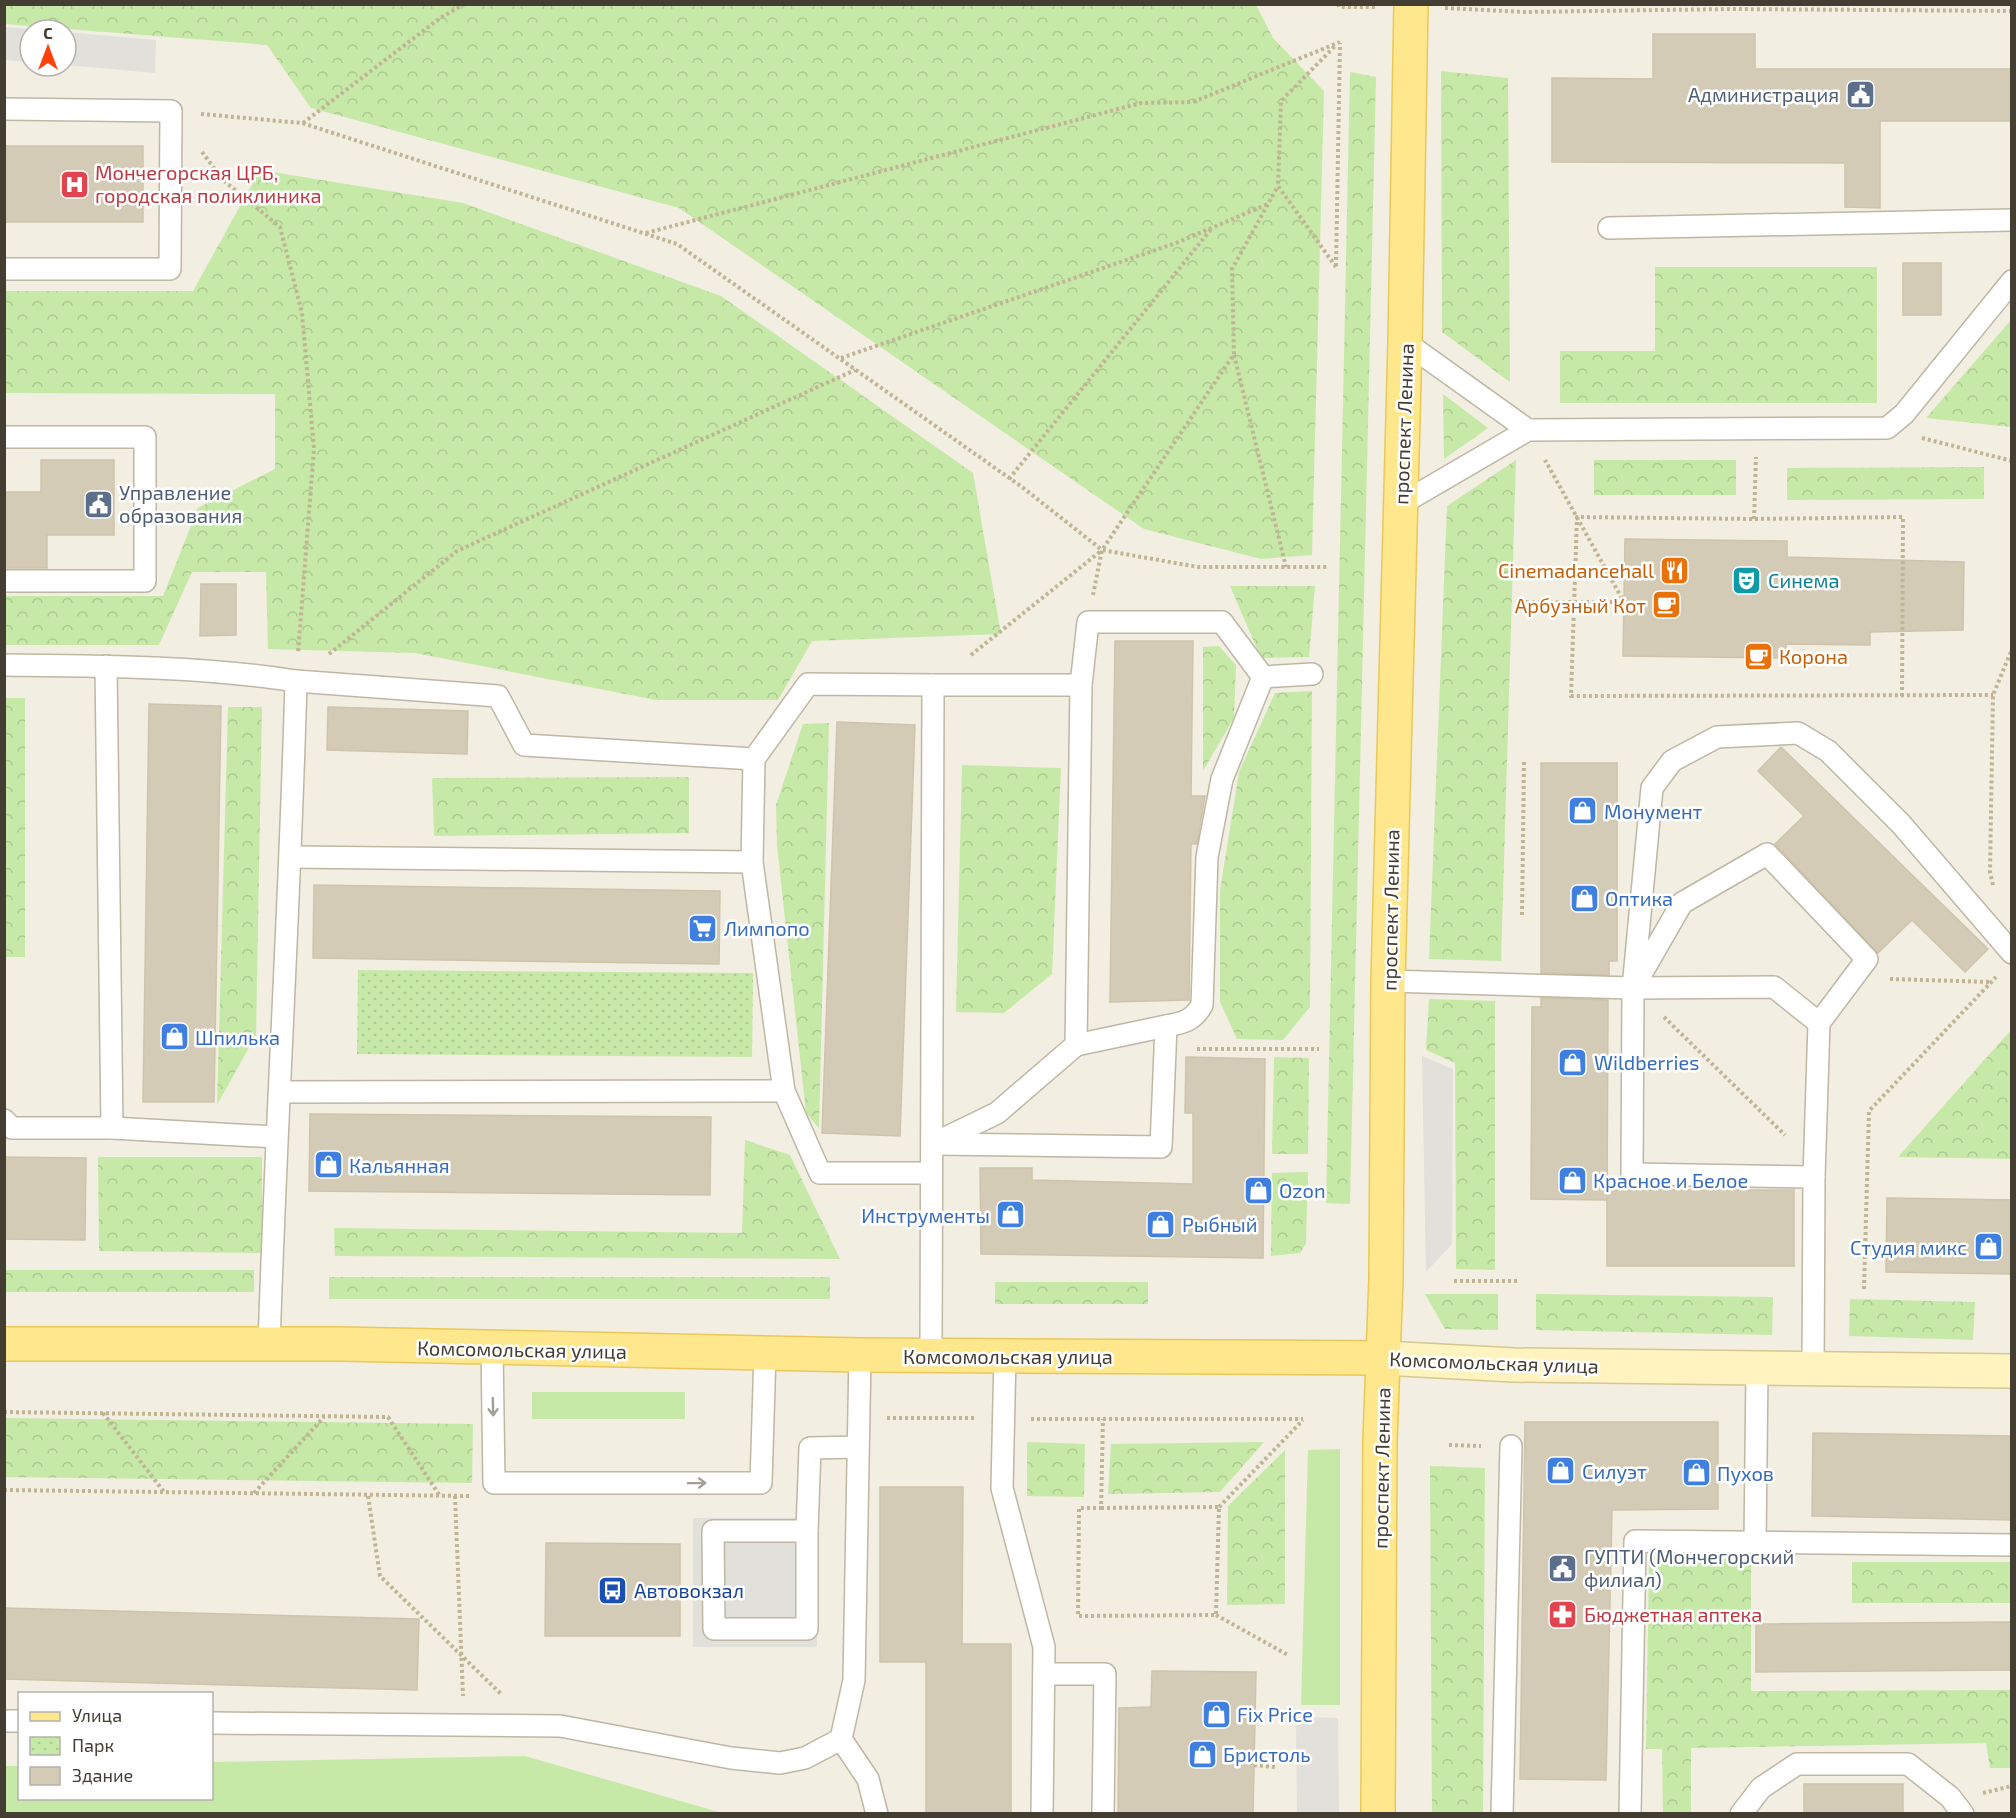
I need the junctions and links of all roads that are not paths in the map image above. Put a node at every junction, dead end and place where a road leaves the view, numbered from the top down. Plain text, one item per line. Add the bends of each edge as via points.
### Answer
1 (1411, 5) edge
2 (4, 109) edge
3 (2012, 220) edge
4 (1609, 228) dead end
5 (4, 269) edge
6 (2012, 281) edge
7 (1405, 342) junction
8 (1528, 430) junction
9 (4, 436) edge
10 (1401, 504) junction
11 (4, 581) edge
12 (4, 665) edge
13 (106, 666) junction
14 (1312, 674) dead end
15 (1263, 677) junction
16 (296, 681) junction
17 (1081, 685) junction
18 (933, 686) junction
19 (754, 759) junction
20 (291, 857) junction
21 (752, 862) junction
22 (2012, 953) edge
23 (1388, 981) junction
24 (1633, 988) junction
25 (1819, 1023) junction
26 (1166, 1026) junction
27 (1076, 1045) junction
28 (784, 1090) junction
29 (281, 1092) junction
30 (4, 1120) edge
31 (112, 1128) junction
32 (276, 1137) junction
33 (933, 1144) junction
34 (1814, 1170) junction
35 (930, 1173) junction
36 (4, 1344) edge
37 (269, 1346) junction
38 (492, 1349) junction
39 (765, 1353) junction
40 (860, 1355) junction
41 (931, 1355) junction
42 (1005, 1356) junction
43 (1383, 1358) junction
44 (1757, 1370) junction
45 (1813, 1370) junction
46 (2012, 1371) edge
47 (1511, 1446) dead end
48 (858, 1447) junction
49 (807, 1531) junction
50 (1755, 1543) junction
51 (2012, 1545) edge
52 (1044, 1674) junction
53 (213, 1723) edge
54 (841, 1739) junction
55 (877, 1814) edge
56 (1042, 1814) edge
57 (1103, 1814) edge
58 (1378, 1814) edge
59 (1502, 1814) edge
60 (1630, 1814) edge
61 (1741, 1814) edge
62 (1963, 1814) edge

1 - 7 main road, проспект Ленина
2 - 5 lane via 171,111 170,269
3 - 4 lane
6 - 8 lane via 1904,414 1887,428
7 - 8 lane
7 - 10 main road, проспект Ленина
8 - 10 lane
9 - 11 lane via 145,437 145,581
10 - 23 main road, проспект Ленина
12 - 13 lane
13 - 16 lane
13 - 31 lane
14 - 15 lane
15 - 17 lane via 1222,622 1088,622
15 - 26 lane via 1222,779 1207,857 1202,1005 1196,1017
16 - 19 lane via 498,696 524,745
16 - 20 lane
17 - 18 lane
17 - 27 lane
18 - 19 lane via 808,684
18 - 33 lane
19 - 21 lane
20 - 21 lane
20 - 29 lane
21 - 28 lane
22 - 24 lane via 1901,824 1828,751 1798,733 1717,737 1672,761 1652,788
23 - 24 lane
23 - 43 main road, проспект Ленина
24 - 25 lane via 1774,987
24 - 25 lane via 1682,903 1767,854 1867,959
24 - 34 lane via 1632,1174
25 - 34 lane
26 - 27 lane
26 - 33 lane via 1161,1148
27 - 33 lane via 998,1113
28 - 29 lane
28 - 35 lane via 820,1173
29 - 32 lane
30 - 31 lane via 12,1128
31 - 32 lane
32 - 37 lane
33 - 35 lane
34 - 45 lane
35 - 41 lane
36 - 37 main road, Комсомольская улица
37 - 38 main road, Комсомольская улица
38 - 39 main road, Комсомольская улица
38 -> 39 lane via 494,1483 760,1483
39 - 40 main road, Комсомольская улица
40 - 41 main road, Комсомольская улица
40 - 48 lane
41 - 42 main road, Комсомольская улица
42 - 43 main road, Комсомольская улица
42 - 52 lane via 1002,1488 1044,1647
43 - 44 street, Комсомольская улица
43 - 58 main road, проспект Ленина
44 - 45 street, Комсомольская улица
44 - 50 lane
45 - 46 street, Комсомольская улица
47 - 59 lane
48 - 49 lane via 810,1448
48 - 54 lane via 854,1680
49 - 49 lane via 713,1531 714,1629 807,1629
50 - 51 lane
50 - 60 lane via 1635,1541
52 - 56 lane
52 - 57 lane via 1105,1674
53 - 54 lane via 560,1726 731,1758 780,1763 805,1758
54 - 55 lane via 868,1779
61 - 62 lane via 1761,1788 1797,1764 1908,1764 1950,1797

